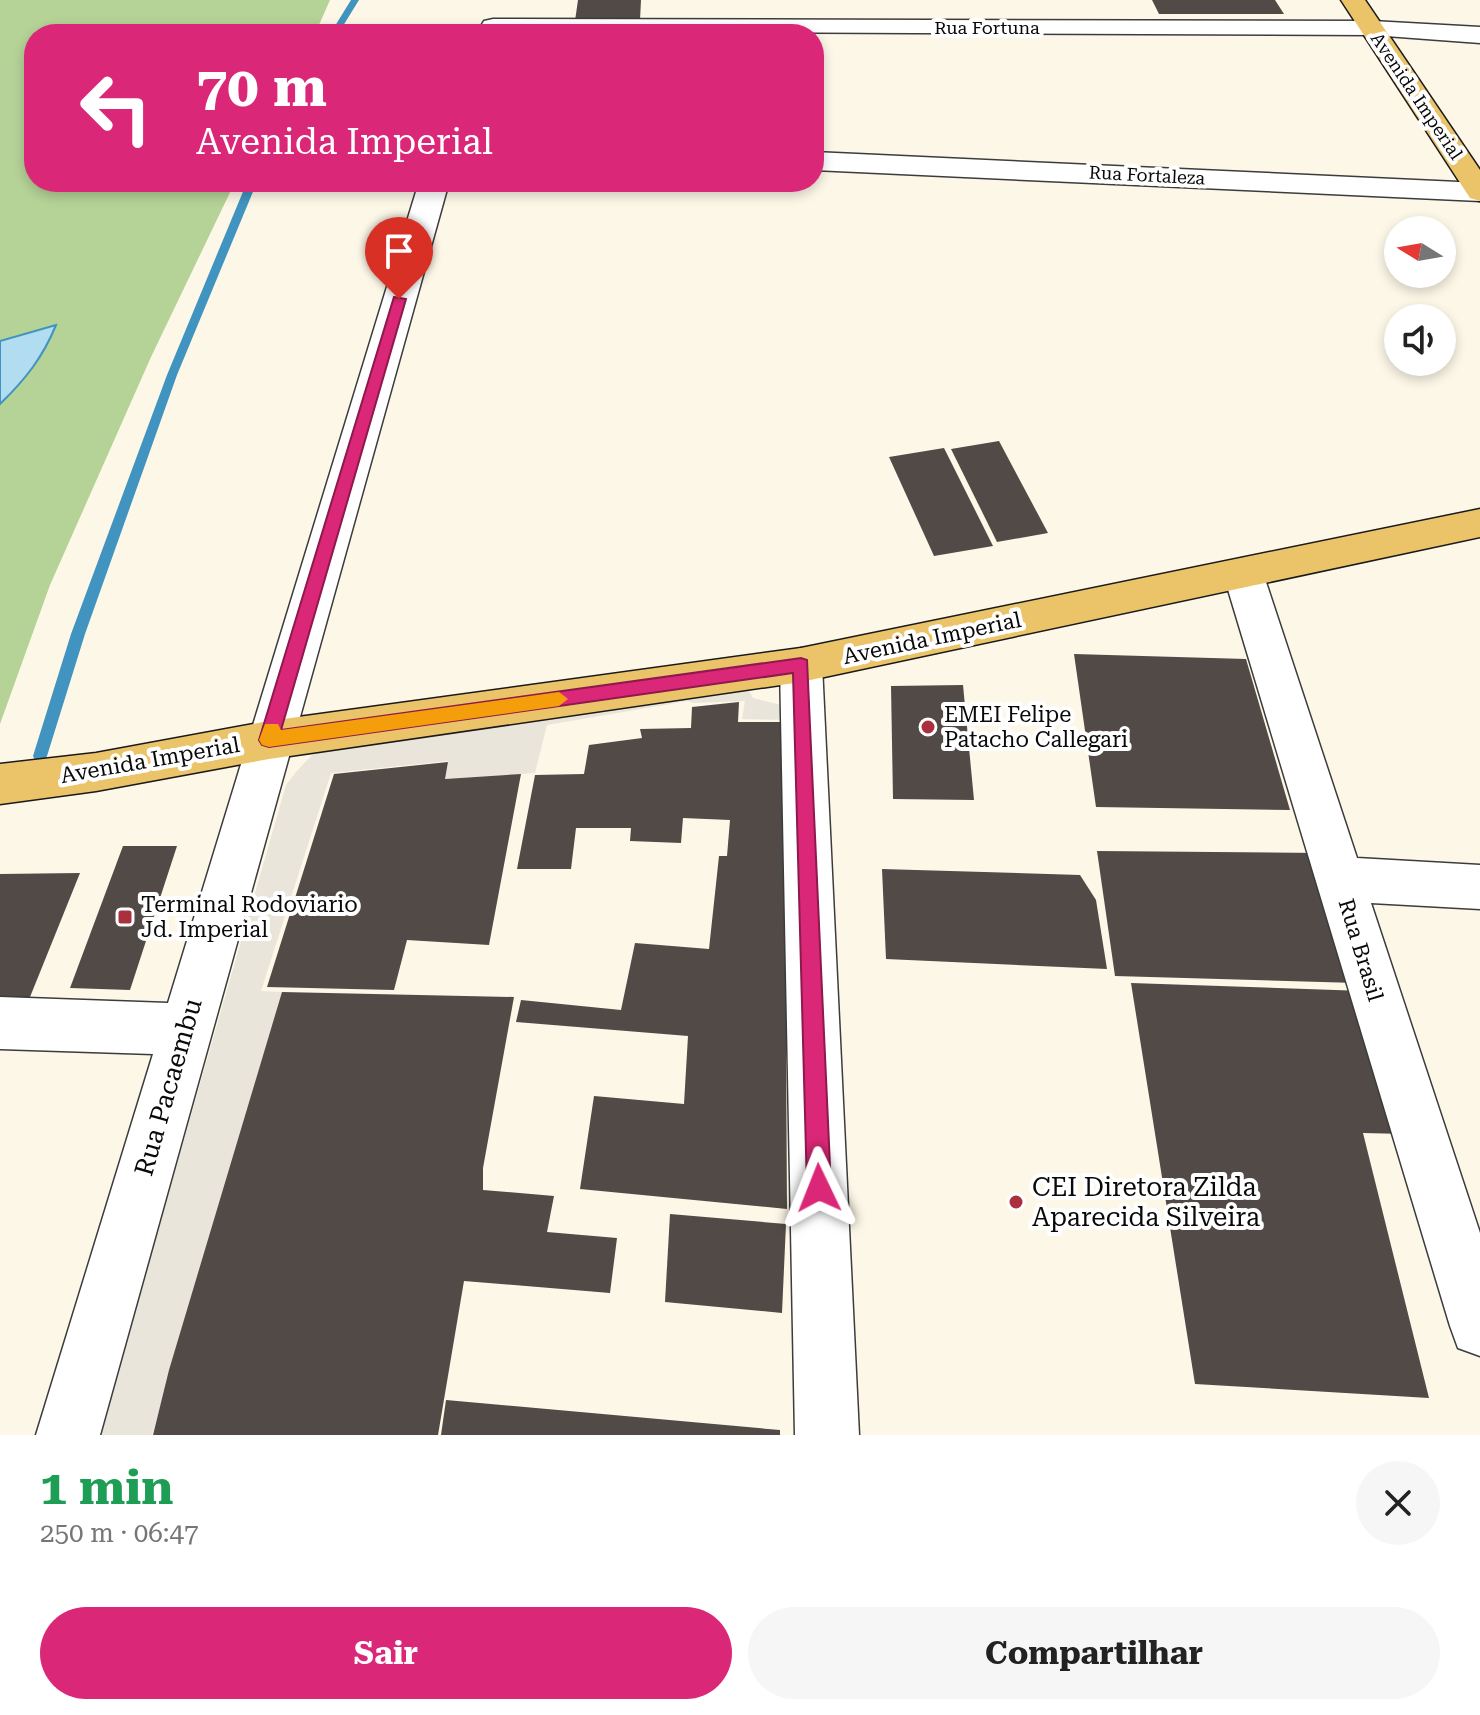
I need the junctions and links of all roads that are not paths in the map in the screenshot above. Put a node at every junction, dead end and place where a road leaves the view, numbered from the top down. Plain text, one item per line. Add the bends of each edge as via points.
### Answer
1 (506, 0) edge
2 (1353, 0) edge
3 (495, 24) edge
4 (1372, 28) junction
5 (824, 29) edge
6 (1480, 35) edge
7 (824, 161) edge
8 (431, 192) edge
9 (1480, 192) edge
10 (1480, 523) edge
11 (1243, 573) junction
12 (801, 665) junction
13 (269, 740) junction
14 (0, 784) edge
15 (1339, 879) junction
16 (1480, 887) edge
17 (0, 1023) edge
18 (185, 1029) junction
19 (1480, 1326) edge
20 (68, 1435) edge
21 (827, 1435) edge

1 - 3 street
2 - 4 main road, Avenida Imperial
4 - 5 street, Rua Fortuna
4 - 6 street, Rua Fortuna
4 - 9 main road, Avenida Imperial
7 - 9 street, Rua Fortaleza
8 - 13 street, Rua Pacaembu
10 - 11 main road, Avenida Imperial
11 - 12 main road, Avenida Imperial
11 - 15 street, Rua Brasil
12 - 13 main road, Avenida Imperial
12 - 21 street
13 - 14 main road, Avenida Imperial
13 - 18 street, Rua Pacaembu
15 - 16 street
15 - 19 street, Rua Brasil
17 - 18 street
18 - 20 street, Rua Pacaembu

